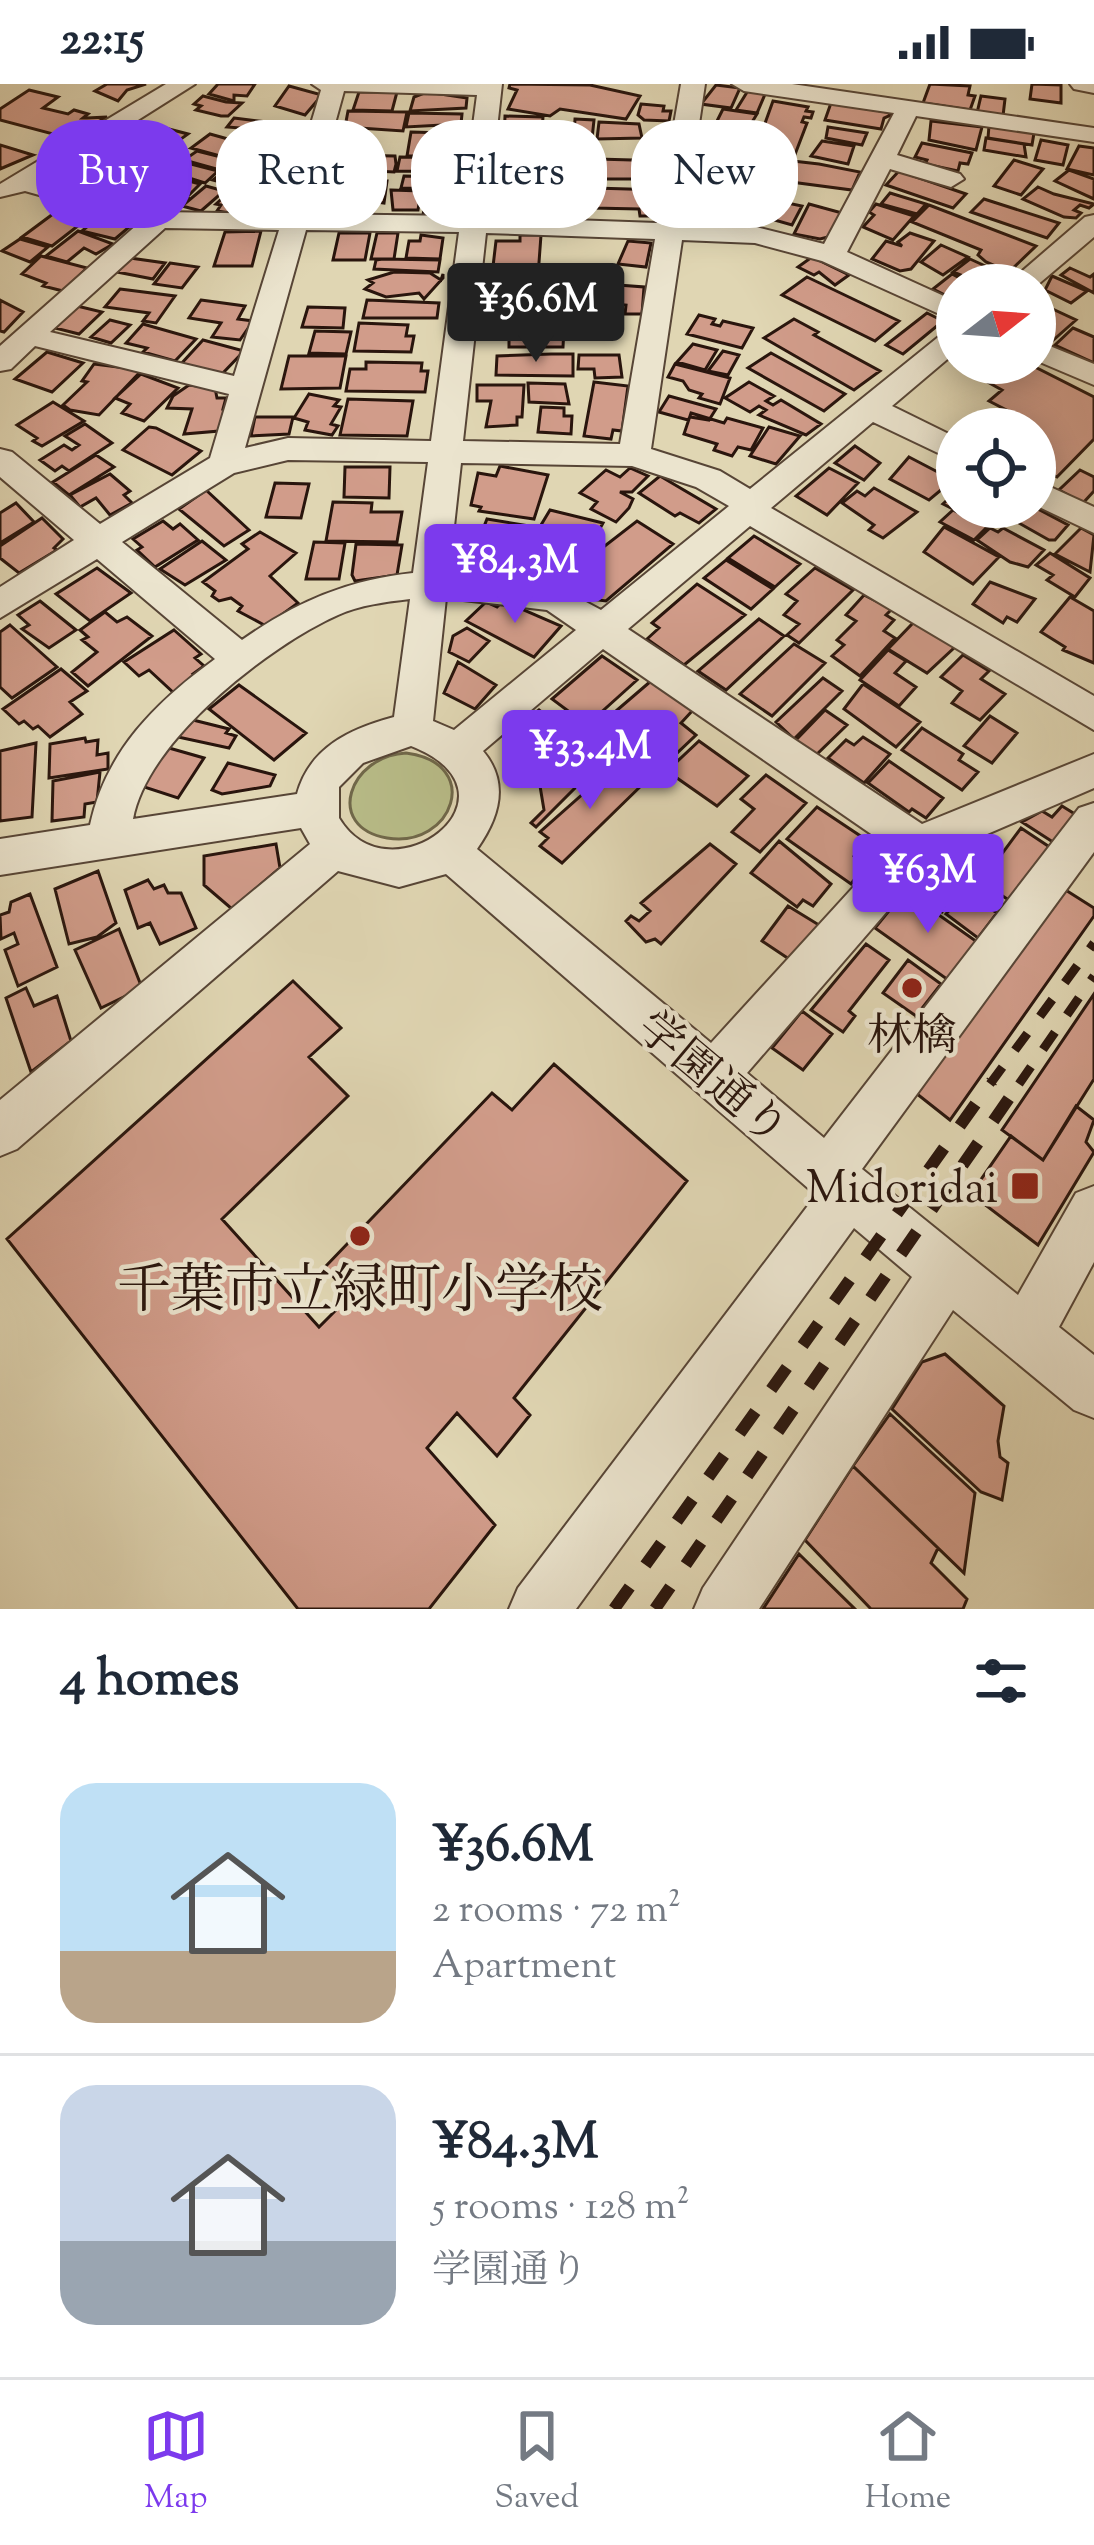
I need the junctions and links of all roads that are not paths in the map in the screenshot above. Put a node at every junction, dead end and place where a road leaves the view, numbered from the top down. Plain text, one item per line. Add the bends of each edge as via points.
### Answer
1 (183, 84) edge
2 (693, 84) edge
3 (744, 84) edge
4 (1082, 84) edge
5 (329, 85) edge
6 (490, 86) edge
7 (1094, 86) edge
8 (809, 89) edge
9 (908, 109) junction
10 (320, 120) edge
11 (486, 120) edge
12 (1094, 135) edge
13 (884, 159) junction
14 (951, 179) dead end
15 (10, 188) edge
16 (149, 228) edge
17 (292, 228) edge
18 (472, 228) edge
19 (603, 228) edge
20 (668, 230) junction
21 (1087, 238) edge
22 (832, 256) junction
23 (1049, 264) edge
24 (936, 303) edge
25 (29, 336) junction
26 (936, 354) edge
27 (1056, 359) edge
28 (0, 362) edge
29 (1094, 376) edge
30 (242, 388) junction
31 (871, 408) junction
32 (936, 441) edge
33 (444, 451) junction
34 (634, 455) junction
35 (0, 460) edge
36 (224, 464) junction
37 (1056, 502) edge
38 (751, 508) junction
39 (1094, 521) edge
40 (99, 541) junction
41 (428, 586) junction
42 (0, 605) edge
43 (604, 628) junction
44 (242, 660) junction
45 (1094, 715) edge
46 (412, 730) junction
47 (459, 748) junction
48 (1094, 770) edge
49 (1094, 820) edge
50 (326, 828) junction
51 (108, 840) junction
52 (919, 844) junction
53 (449, 851) junction
54 (0, 857) edge
55 (713, 1076) junction
56 (0, 1132) edge
57 (839, 1182) junction
58 (1094, 1211) edge
59 (947, 1271) junction
60 (1026, 1334) junction
61 (1094, 1390) edge
62 (539, 1609) edge
63 (724, 1609) edge

1 - 15 street
2 - 20 street
3 - 8 street
4 - 7 street
5 - 6 street
5 - 10 street
6 - 11 street
8 - 9 street
9 - 12 street
9 - 13 street
13 - 14 street
13 - 22 street
16 - 25 street
17 - 30 street
18 - 33 street
19 - 20 street
20 - 22 street via 756,235
20 - 34 street
21 - 23 street
22 - 24 street
25 - 28 street
25 - 30 street
26 - 31 street
27 - 29 street
30 - 36 street
31 - 32 street
31 - 38 street
33 - 34 street
33 - 36 street via 288,449
33 - 41 street
34 - 38 street via 708,479
35 - 40 street
36 - 40 street
37 - 39 street
38 - 43 street
38 - 45 street
40 - 42 street
40 - 44 street
41 - 43 street via 522,590 558,600
41 - 44 street via 340,600
41 - 46 street
43 - 47 street
43 - 52 street
44 - 51 street via 150,733 128,766
46 - 47 street
46 - 50 street via 364,739 328,769
47 - 53 street via 475,766 480,811
48 - 52 street
49 - 57 street
50 - 51 street
50 - 53 street via 374,866 400,868
50 - 56 street
51 - 54 street
52 - 55 street
53 - 55 street, 学園通り
55 - 57 street, 学園通り
57 - 59 street, 学園通り
57 - 62 street
58 - 60 street
59 - 60 street, 学園通り
59 - 63 street
60 - 61 street, 学園通り

